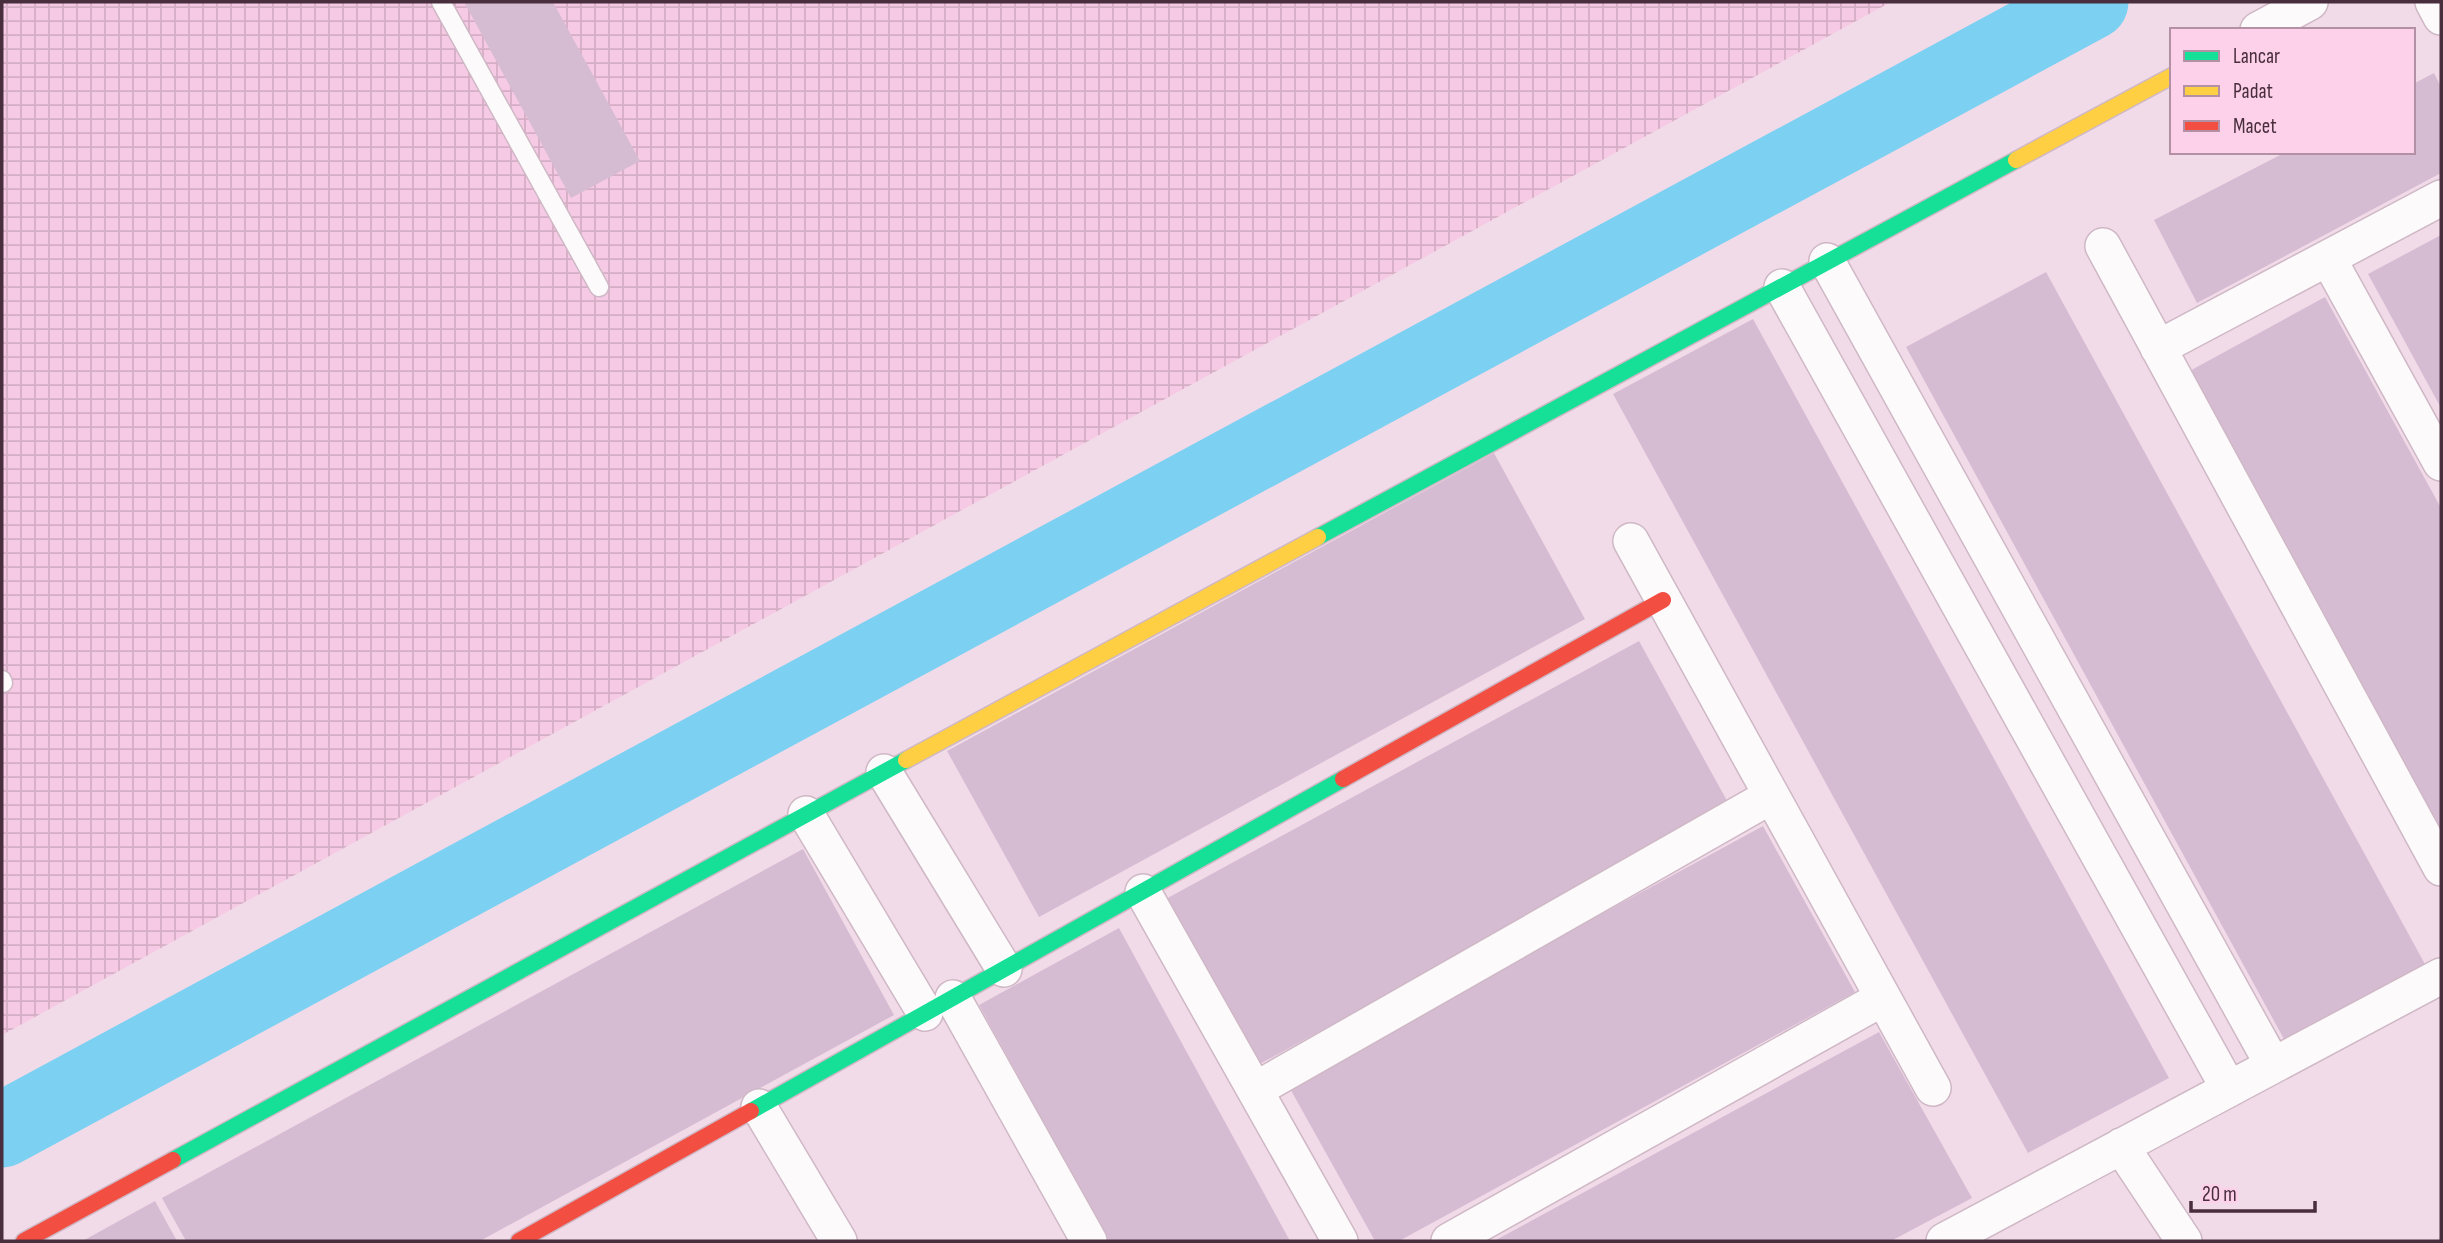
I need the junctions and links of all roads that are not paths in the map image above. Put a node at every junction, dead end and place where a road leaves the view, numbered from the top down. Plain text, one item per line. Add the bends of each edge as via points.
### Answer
1 (441, 2) edge
2 (2310, 2) edge
3 (2433, 2) edge
4 (2441, 17) edge
5 (2262, 28) edge
6 (2170, 77) edge
7 (2441, 198) edge
8 (2103, 246) dead end
9 (2328, 258) junction
10 (1827, 261) junction
11 (599, 287) dead end
12 (1782, 287) junction
13 (2158, 348) junction
14 (2441, 463) edge
15 (1630, 541) dead end
16 (1663, 600) junction
17 (884, 772) junction
18 (1771, 796) junction
19 (806, 814) junction
20 (2441, 869) edge
21 (1143, 892) junction
22 (1004, 970) junction
23 (2441, 976) edge
24 (1883, 998) junction
25 (939, 1006) junction
26 (2273, 1066) junction
27 (1933, 1088) dead end
28 (2229, 1089) junction
29 (1255, 1090) junction
30 (759, 1107) junction
31 (2121, 1146) junction
32 (1991, 1230) edge
33 (24, 1241) edge
34 (519, 1241) edge
35 (839, 1241) edge
36 (1089, 1241) edge
37 (1340, 1241) edge
38 (1449, 1241) edge
39 (1944, 1241) edge
40 (2184, 1241) edge

1 - 11 lane
2 - 5 street
3 - 4 street
6 - 10 street
7 - 9 street
8 - 13 street
9 - 13 street
9 - 14 street
10 - 12 street
10 - 26 street
12 - 17 street
12 - 28 street
13 - 20 street
15 - 16 street
16 - 18 street
16 - 21 street
17 - 19 street
17 - 22 street
18 - 24 street
18 - 29 street
19 - 25 street
19 - 33 street
21 - 22 street
21 - 29 street
22 - 25 street
23 - 26 street
24 - 27 street
24 - 38 street
25 - 30 street
25 - 36 street
26 - 28 street
28 - 31 street
29 - 37 street
30 - 34 street
30 - 35 street
31 - 32 street
31 - 40 street
32 - 39 street

